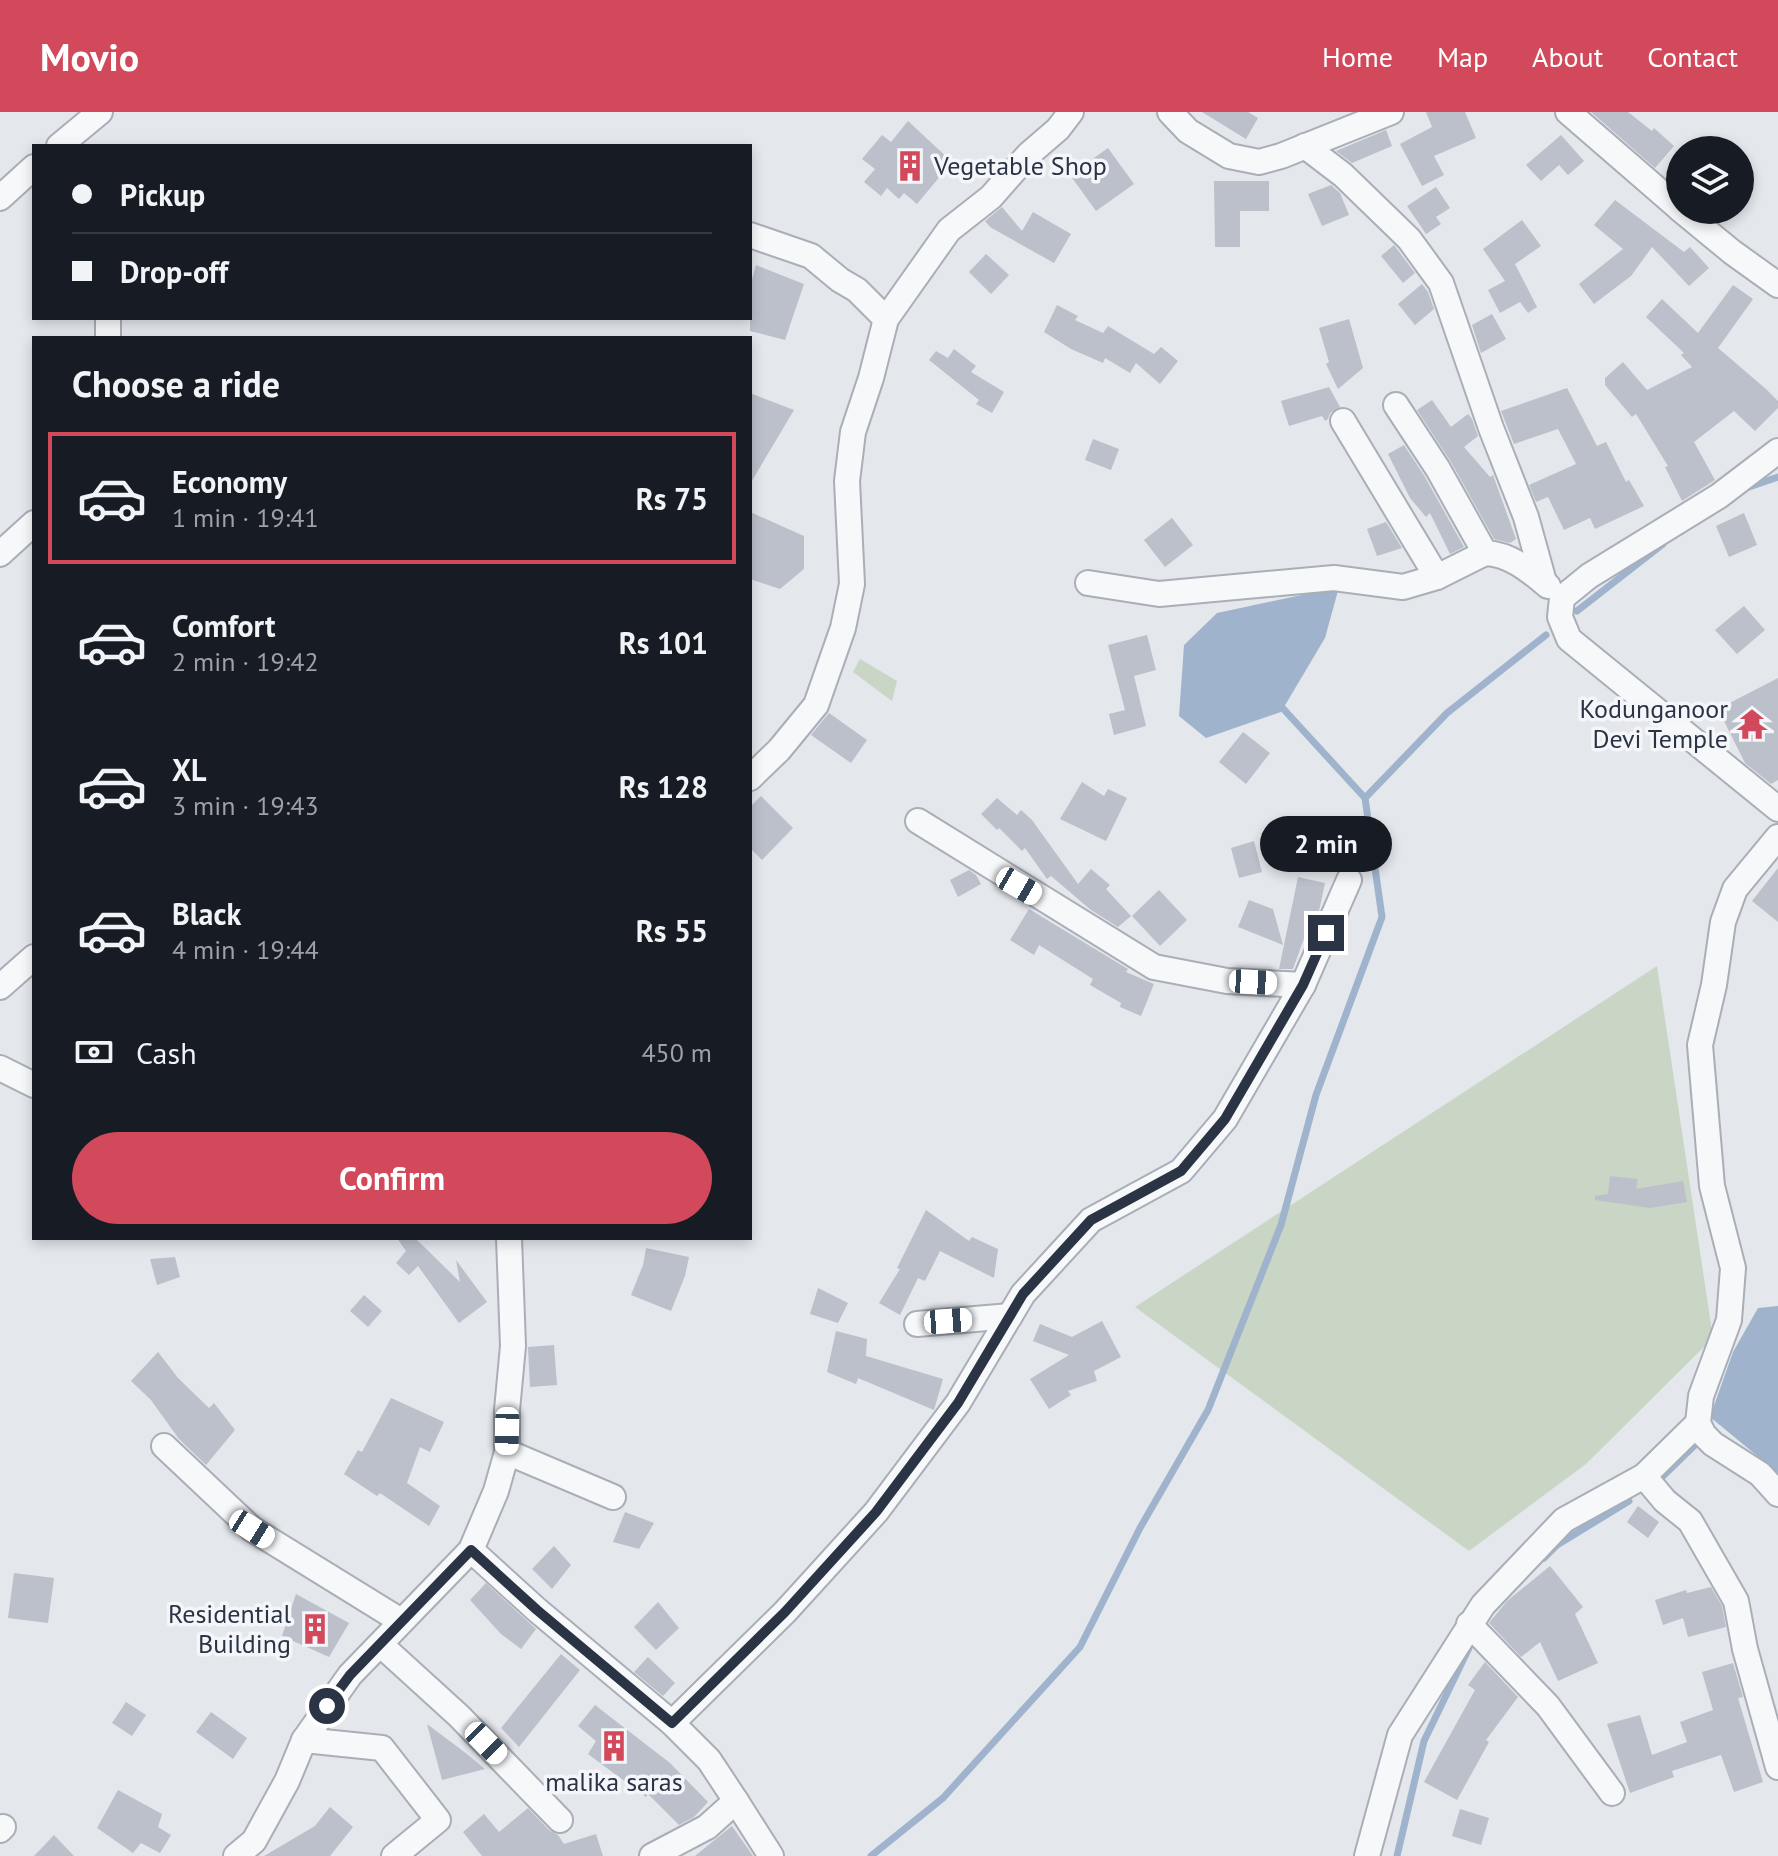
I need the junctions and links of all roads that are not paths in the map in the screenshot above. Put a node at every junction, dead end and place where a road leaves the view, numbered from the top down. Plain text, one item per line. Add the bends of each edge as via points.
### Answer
1 (100, 112) edge
2 (1071, 112) edge
3 (1170, 112) edge
4 (1391, 112) edge
5 (1568, 112) edge
6 (61, 144) edge
7 (1305, 146) junction
8 (32, 171) edge
9 (0, 198) edge
10 (1666, 198) edge
11 (1697, 224) edge
12 (752, 236) edge
13 (1778, 285) edge
14 (886, 319) junction
15 (1396, 405) dead end
16 (1343, 421) dead end
17 (1778, 451) edge
18 (32, 525) edge
19 (1485, 553) junction
20 (0, 554) edge
21 (1437, 577) junction
22 (1088, 583) dead end
23 (1553, 590) junction
24 (752, 776) edge
25 (1778, 809) edge
26 (918, 821) dead end
27 (1778, 837) edge
28 (1349, 880) dead end
29 (32, 959) edge
30 (1303, 985) junction
31 (0, 987) edge
32 (0, 1068) edge
33 (32, 1084) edge
34 (509, 1240) edge
35 (1010, 1316) junction
36 (917, 1324) dead end
37 (1698, 1423) junction
38 (164, 1446) dead end
39 (507, 1452) junction
40 (1644, 1476) junction
41 (1778, 1494) edge
42 (613, 1497) dead end
43 (471, 1550) junction
44 (401, 1621) junction
45 (1469, 1624) junction
46 (381, 1645) junction
47 (672, 1723) junction
48 (304, 1740) junction
49 (1778, 1767) edge
50 (1612, 1793) dead end
51 (736, 1801) junction
52 (560, 1820) dead end
53 (252, 1851) edge
54 (394, 1856) edge
55 (652, 1856) edge
56 (771, 1856) edge
57 (1367, 1856) edge

1 - 6 street
2 - 14 street via 991,197 949,230
3 - 7 street via 1188,131 1229,156 1259,162
4 - 7 street
5 - 10 street
7 - 23 street via 1409,239 1441,283
8 - 9 street
11 - 13 street
12 - 14 street via 811,256
14 - 24 street via 853,432 847,481 852,584 843,628 816,705
15 - 19 street
16 - 21 street
17 - 23 street via 1719,496 1589,576
18 - 20 street
19 - 21 street
19 - 23 street via 1513,560
21 - 22 street via 1403,587 1334,578 1159,594
23 - 25 street via 1569,639
26 - 30 street via 1154,967 1227,981
27 - 37 street via 1735,889 1723,922 1700,1045 1712,1186 1733,1268 1729,1320 1701,1396
28 - 30 street
29 - 31 street
30 - 35 street via 1225,1119 1181,1171 1091,1220 1023,1294
32 - 33 street
34 - 39 street via 513,1346
35 - 36 street
35 - 47 street via 958,1403 876,1512 785,1612
37 - 40 street
37 - 41 street via 1713,1444 1760,1474
38 - 44 street via 252,1529
39 - 42 street
39 - 43 street
40 - 45 street via 1564,1520
40 - 49 street via 1690,1521 1736,1601
43 - 44 street
43 - 47 street
44 - 46 street
45 - 50 street via 1548,1706
45 - 57 street via 1400,1735
46 - 48 street via 350,1675
46 - 52 street
47 - 51 street via 709,1760
48 - 53 street
48 - 54 street via 382,1748 438,1820
51 - 55 street via 707,1827
51 - 56 street

